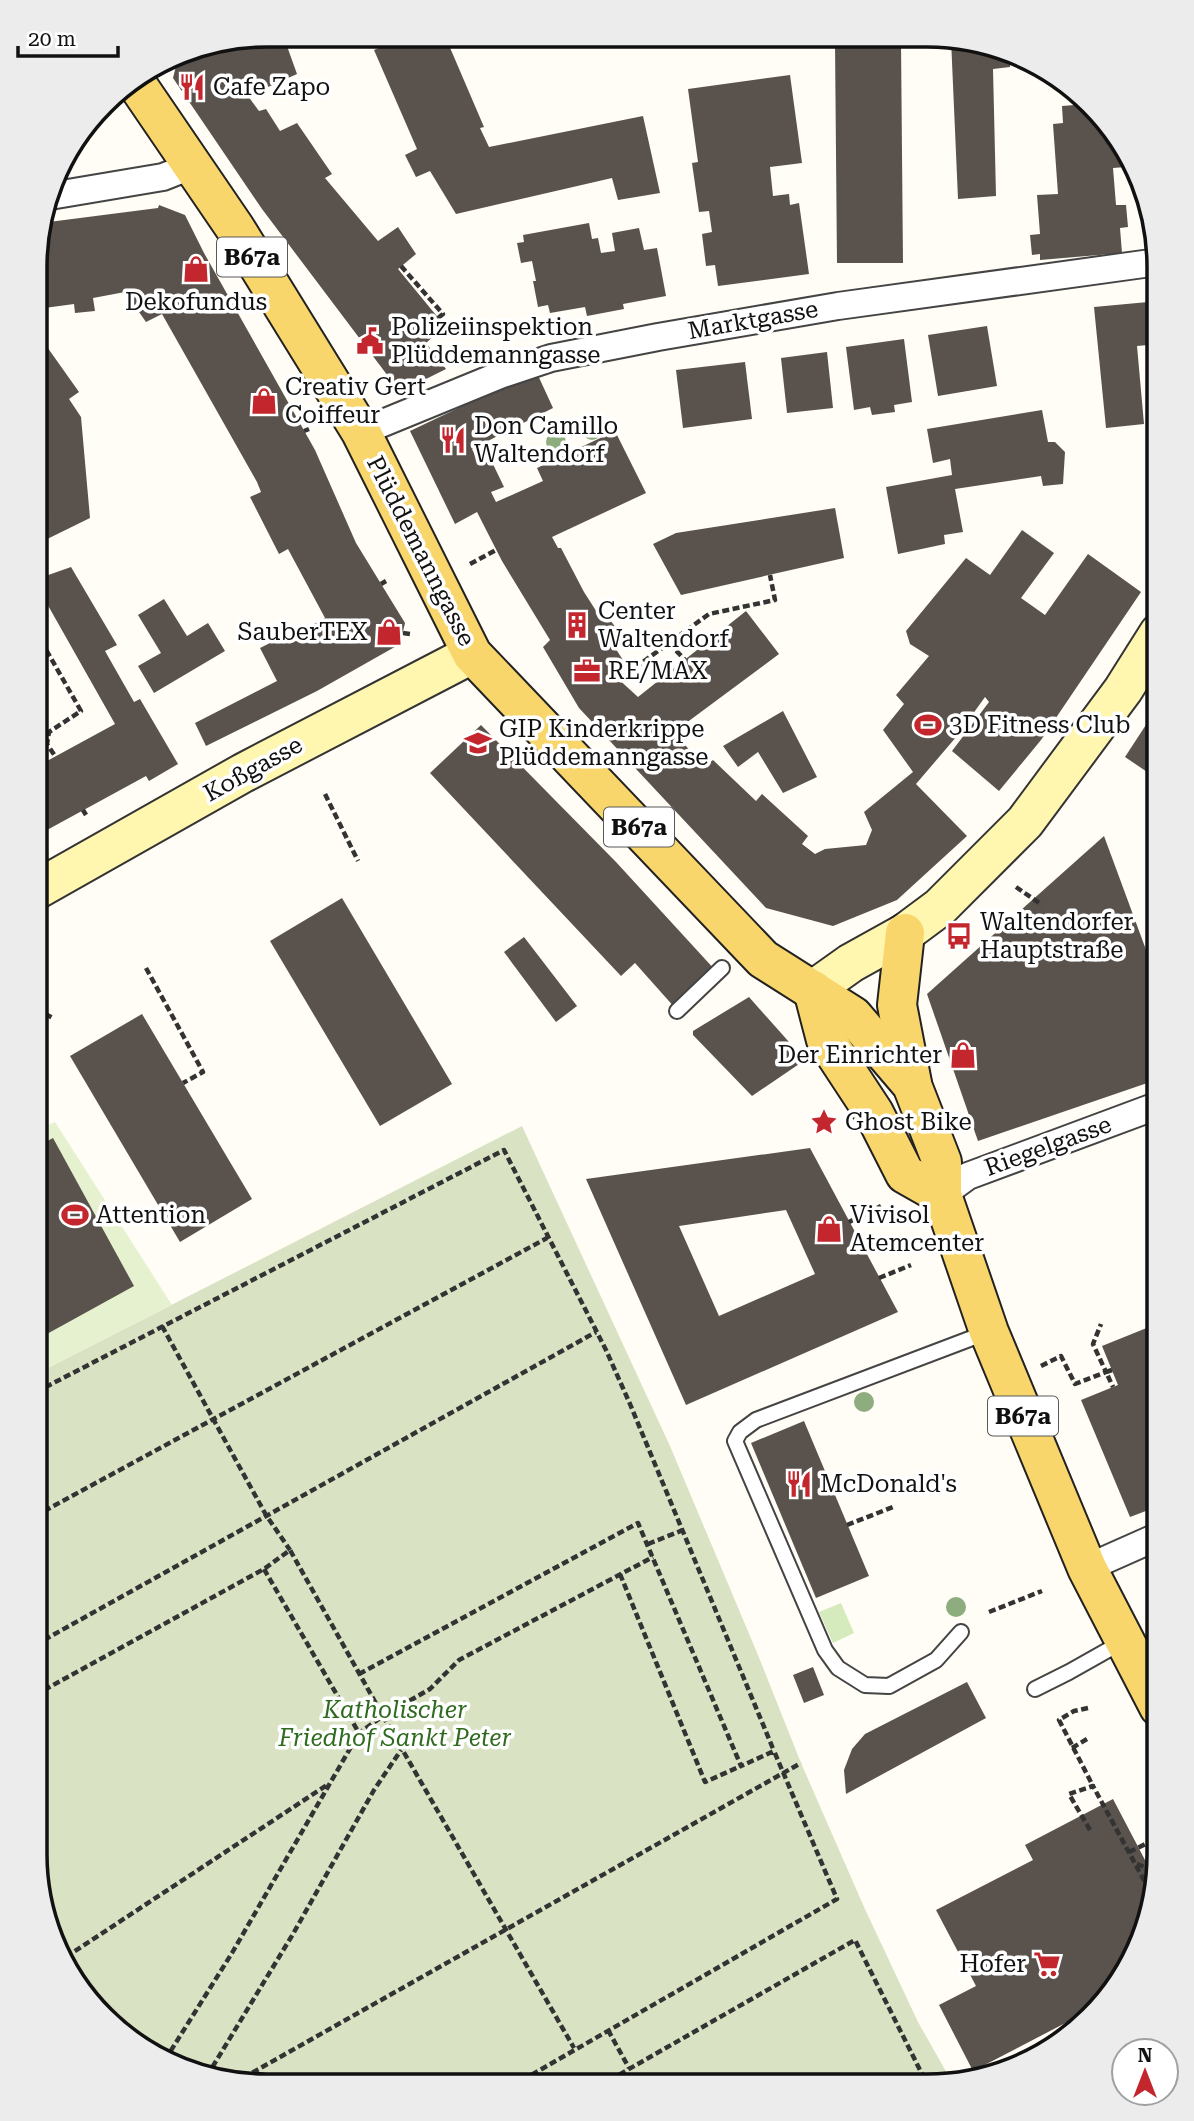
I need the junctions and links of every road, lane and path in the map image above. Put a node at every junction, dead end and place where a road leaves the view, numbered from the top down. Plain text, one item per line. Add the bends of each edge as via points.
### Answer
1 (140, 88) edge
2 (191, 166) junction
3 (60, 193) edge
4 (1147, 264) edge
5 (401, 266) dead end
6 (438, 318) dead end
7 (361, 432) junction
8 (496, 550) dead end
9 (470, 564) dead end
10 (770, 575) dead end
11 (403, 633) dead end
12 (410, 634) dead end
13 (669, 643) junction
14 (47, 651) edge
15 (1147, 652) edge
16 (472, 654) junction
17 (685, 660) dead end
18 (618, 680) dead end
19 (47, 744) edge
20 (47, 744) edge
21 (55, 756) dead end
22 (325, 794) dead end
23 (358, 861) dead end
24 (47, 884) edge
25 (1016, 887) dead end
26 (1042, 905) dead end
27 (905, 933) junction
28 (146, 968) dead end
29 (722, 968) dead end
30 (813, 990) junction
31 (677, 1011) dead end
32 (47, 1015) edge
33 (53, 1018) dead end
34 (183, 1083) dead end
35 (912, 1086) junction
36 (1146, 1110) edge
37 (942, 1195) junction
38 (881, 1206) dead end
39 (849, 1222) dead end
40 (547, 1238) junction
41 (911, 1265) dead end
42 (879, 1278) dead end
43 (1101, 1324) dead end
44 (162, 1326) junction
45 (596, 1332) junction
46 (989, 1332) junction
47 (1044, 1365) dead end
48 (1109, 1371) junction
49 (47, 1386) edge
50 (1113, 1387) dead end
51 (212, 1420) junction
52 (893, 1507) dead end
53 (47, 1509) edge
54 (265, 1515) junction
55 (847, 1524) dead end
56 (682, 1530) junction
57 (1146, 1541) edge
58 (648, 1544) junction
59 (290, 1550) junction
60 (653, 1556) junction
61 (1087, 1568) junction
62 (264, 1569) junction
63 (620, 1574) junction
64 (1042, 1591) dead end
65 (989, 1612) dead end
66 (961, 1632) dead end
67 (47, 1638) edge
68 (1125, 1640) junction
69 (359, 1674) junction
70 (1146, 1683) edge
71 (47, 1688) edge
72 (1035, 1689) dead end
73 (1088, 1708) dead end
74 (383, 1716) junction
75 (359, 1733) junction
76 (1087, 1739) dead end
77 (1072, 1748) junction
78 (401, 1750) junction
79 (774, 1751) junction
80 (801, 1763) dead end
81 (741, 1766) junction
82 (782, 1774) junction
83 (328, 1784) junction
84 (1093, 1786) junction
85 (1090, 1830) dead end
86 (1146, 1844) edge
87 (1129, 1852) junction
88 (1136, 1864) junction
89 (1146, 1868) edge
90 (1145, 1882) edge
91 (506, 1929) junction
92 (71, 1953) edge
93 (608, 2030) junction
94 (574, 2049) junction
95 (171, 2051) edge
96 (213, 2067) edge
97 (629, 2068) junction
98 (252, 2073) edge
99 (532, 2074) edge
100 (619, 2074) edge
101 (922, 2074) edge

1 - 2 main road, Plüddemanngasse / B67a
2 - 3 street via 163,177
2 - 7 main road, Plüddemanngasse / B67a via 235,228
4 - 7 street, Marktgasse via 838,306 564,356 500,375
5 - 6 path via 443,314
7 - 16 main road, Plüddemanngasse / B67a
8 - 9 path
10 - 13 path via 775,600 709,614
11 - 12 path
13 - 17 path
13 - 18 path
14 - 19 path via 81,710 49,732
15 - 27 main road via 1025,822 940,906
16 - 24 main road, Koßgasse via 243,773
16 - 30 main road, Plüddemanngasse / B67a via 763,959
20 - 21 path
22 - 23 path
25 - 26 path
27 - 30 main road
27 - 35 main road via 897,1005
28 - 34 path via 203,1072
29 - 31 lane
30 - 35 main road, Plüddemanngasse / B67a via 853,1016
30 - 37 main road via 826,1040 874,1113 905,1174
32 - 33 path
35 - 37 main road, Plüddemanngasse / B67a via 942,1162
36 - 37 street, Riegelgasse via 968,1176
37 - 46 main road, Plüddemanngasse / B67a
38 - 39 path
40 - 44 path via 504,1150
40 - 45 path
40 - 51 path
41 - 42 path
43 - 48 path via 1093,1345
44 - 49 path
44 - 51 path
45 - 54 path
45 - 56 path
46 - 61 main road, Plüddemanngasse / B67a
46 - 66 lane via 756,1420 735,1441 825,1650 838,1668 865,1685 889,1686 936,1660
47 - 48 path via 1061,1356 1074,1384
48 - 50 path
51 - 53 path
51 - 54 path
52 - 55 path
54 - 59 path
54 - 67 path
56 - 58 path
56 - 79 path
57 - 61 street
58 - 60 path
58 - 69 path via 638,1523
59 - 62 path
59 - 69 path
60 - 63 path
60 - 81 path
61 - 68 main road, Plüddemanngasse / B67a
62 - 71 path
62 - 75 path
63 - 74 path via 459,1660 430,1689
63 - 81 path via 705,1782
64 - 65 path
68 - 70 main road, Plüddemanngasse / B67a
68 - 72 lane
69 - 74 path
73 - 77 path via 1059,1720
74 - 75 path
74 - 78 path
75 - 83 path
76 - 77 path
77 - 84 path
78 - 91 path
78 - 96 path
79 - 81 path
79 - 82 path
80 - 82 path
82 - 91 path
82 - 93 path via 837,1899
83 - 92 path
83 - 95 path
84 - 85 path via 1069,1794
84 - 87 path
86 - 87 path
87 - 88 path
88 - 89 path
88 - 90 path
91 - 94 path
91 - 98 path
93 - 94 path
93 - 97 path
94 - 99 path
97 - 100 path
97 - 101 path via 855,1940

